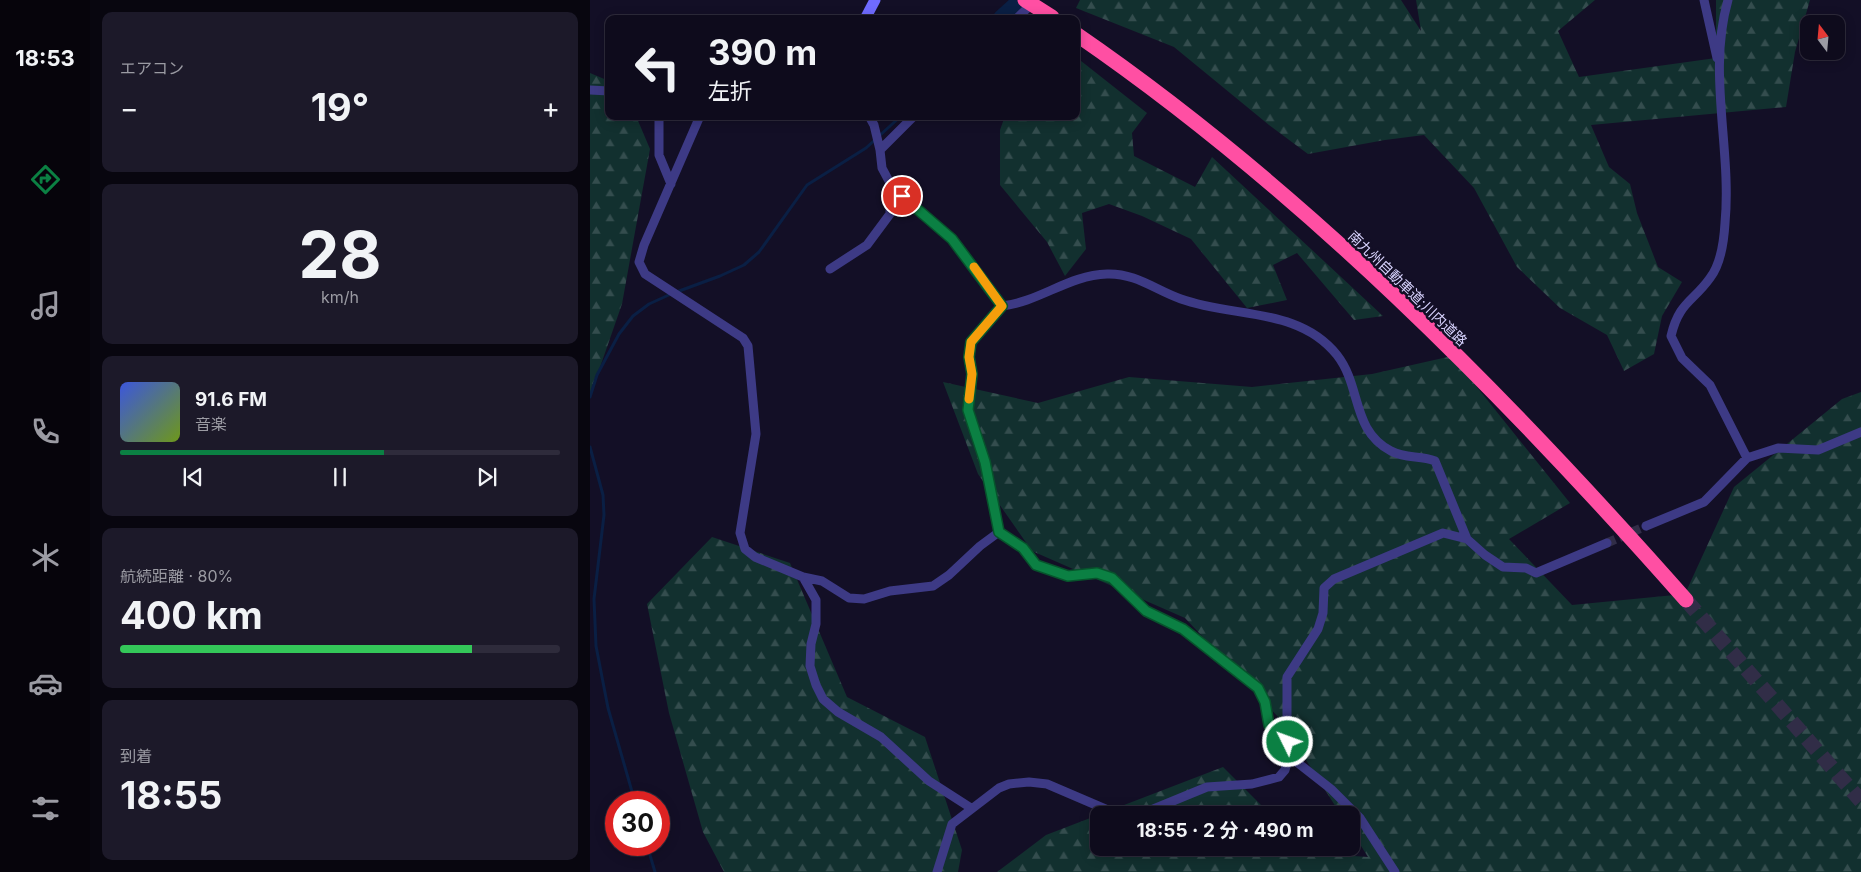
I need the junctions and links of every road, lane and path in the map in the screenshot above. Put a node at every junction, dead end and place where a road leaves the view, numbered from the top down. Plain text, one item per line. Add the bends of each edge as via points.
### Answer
1 (875, 0) edge
2 (1025, 0) edge
3 (1037, 0) edge
4 (1704, 0) edge
5 (1728, 0) edge
6 (867, 15) edge
7 (1020, 15) edge
8 (1049, 15) edge
9 (1080, 37) edge
10 (1720, 68) junction
11 (590, 90) edge
12 (605, 91) edge
13 (660, 120) edge
14 (698, 120) edge
15 (871, 120) edge
16 (910, 120) edge
17 (879, 148) junction
18 (671, 184) junction
19 (898, 192) junction
20 (830, 269) dead end
21 (1002, 306) junction
22 (1861, 432) edge
23 (1747, 458) junction
24 (1646, 526) tunnel mouth
25 (999, 532) junction
26 (1467, 539) junction
27 (1607, 543) tunnel mouth
28 (803, 577) junction
29 (1686, 600) tunnel mouth
30 (1288, 742) junction
31 (1290, 756) junction
32 (971, 808) junction
33 (937, 872) edge
34 (1395, 872) edge

1 - 6 street
2 - 8 highway, bridge
3 - 7 street
4 - 10 street
5 - 10 street via 1723,18
9 - 29 highway, 南九州自動車道;川内道路 via 1225,145 1334,239 1499,399
10 - 23 street via 1726,178 1725,224 1718,264 1710,278 1681,309 1671,336 1682,358 1710,385
11 - 12 street
13 - 18 street via 659,155
14 - 18 street
15 - 17 street
16 - 17 street
17 - 19 street via 882,168
18 - 28 street via 639,262 645,274 743,338 748,346 756,434 740,533 745,549 755,557
19 - 20 street via 890,202 890,214 867,245
19 - 21 street via 952,239
21 - 25 street via 971,342 968,410 985,462
21 - 26 street via 1080,279 1107,274 1135,278 1181,299 1287,320 1306,329 1339,357 1356,394 1362,421 1378,443 1401,456 1435,461
22 - 23 street via 1818,450 1778,448
23 - 24 street via 1704,502
25 - 28 street via 933,586 890,591 864,599 849,598 822,581
25 - 30 street via 1023,548 1036,565 1068,576 1097,573 1112,578 1146,611 1183,629 1258,688 1274,734
26 - 27 street via 1503,567 1526,568 1536,573
26 - 30 street via 1443,533 1334,579 1324,588 1318,629 1288,677
28 - 32 street via 816,600 810,666 823,699 838,712 881,737 929,781
30 - 31 street
31 - 32 street via 1279,777 1252,784 1207,787 1151,810 1110,811 1047,784 1029,782 999,788
31 - 34 street via 1360,818
32 - 33 street via 952,824

